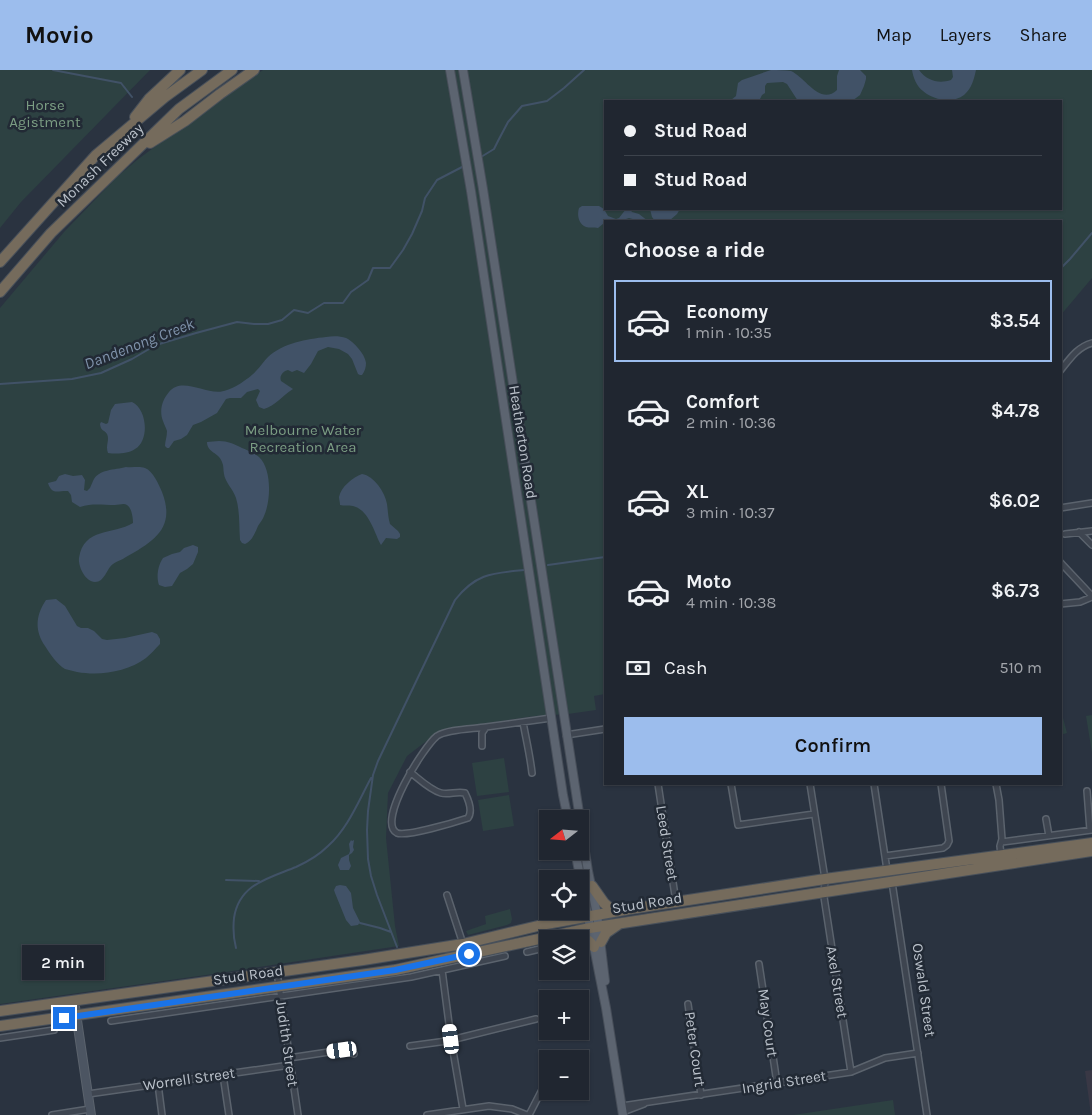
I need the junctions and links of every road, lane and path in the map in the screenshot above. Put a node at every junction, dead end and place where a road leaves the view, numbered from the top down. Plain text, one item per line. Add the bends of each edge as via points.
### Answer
1 (180, 70) edge
2 (202, 70) edge
3 (232, 70) edge
4 (254, 70) edge
5 (450, 70) edge
6 (463, 70) edge
7 (120, 135) junction
8 (133, 154) junction
9 (0, 262) edge
10 (0, 292) edge
11 (1092, 343) edge
12 (1062, 369) edge
13 (1092, 503) edge
14 (1062, 508) edge
15 (1092, 531) edge
16 (1079, 532) junction
17 (1065, 534) dead end
18 (1092, 545) edge
19 (1062, 564) edge
20 (1092, 596) edge
21 (1062, 604) edge
22 (564, 716) junction
23 (551, 718) junction
24 (523, 722) junction
25 (486, 727) junction
26 (604, 729) edge
27 (566, 735) junction
28 (554, 737) junction
29 (482, 746) dead end
30 (410, 772) junction
31 (532, 773) dead end
32 (658, 785) edge
33 (731, 785) edge
34 (810, 785) edge
35 (874, 785) edge
36 (941, 785) edge
37 (996, 785) edge
38 (1087, 791) dead end
39 (566, 810) edge
40 (578, 810) edge
41 (814, 814) junction
42 (1046, 819) dead end
43 (1091, 830) edge
44 (1049, 836) junction
45 (1002, 842) junction
46 (1092, 843) edge
47 (1092, 851) edge
48 (885, 856) junction
49 (1001, 856) junction
50 (888, 871) junction
51 (825, 879) junction
52 (892, 882) junction
53 (589, 891) edge
54 (824, 892) junction
55 (447, 894) dead end
56 (676, 902) junction
57 (589, 904) edge
58 (613, 912) junction
59 (592, 915) junction
60 (554, 920) edge
61 (551, 923) junction
62 (620, 923) junction
63 (594, 927) junction
64 (579, 930) edge
65 (589, 940) edge
66 (463, 944) junction
67 (537, 945) joint
68 (597, 945) junction
69 (527, 952) dead end
70 (505, 956) dead end
71 (759, 964) dead end
72 (442, 970) junction
73 (277, 972) junction
74 (280, 991) junction
75 (74, 1000) junction
76 (688, 1004) dead end
77 (0, 1011) edge
78 (76, 1016) junction
79 (536, 1019) dead end
80 (111, 1021) dead end
81 (0, 1026) edge
82 (54, 1030) dead end
83 (0, 1038) edge
84 (451, 1039) junction
85 (410, 1046) dead end
86 (918, 1053) junction
87 (354, 1054) dead end
88 (290, 1058) junction
89 (290, 1065) junction
90 (851, 1072) junction
91 (223, 1075) junction
92 (776, 1083) junction
93 (158, 1084) junction
94 (88, 1094) junction
95 (539, 1095) edge
96 (701, 1095) junction
97 (463, 1110) junction
98 (623, 1111) edge
99 (90, 1112) edge
100 (52, 1115) edge
101 (162, 1115) edge
102 (229, 1115) edge
103 (298, 1115) edge
104 (427, 1115) edge
105 (528, 1115) edge
106 (927, 1115) edge

1 - 7 highway via 149,99
2 - 7 highway, Monash Freeway
3 - 8 highway, Monash Freeway via 179,109
4 - 8 highway via 185,121
5 - 23 main road, Heatherton Road
6 - 22 main road, Heatherton Road
7 - 9 highway, Monash Freeway via 96,155
8 - 10 highway, Monash Freeway via 51,234
11 - 12 street via 1078,350
13 - 14 street
15 - 16 street
16 - 17 street
16 - 18 street
19 - 20 street
20 - 21 street via 1080,602
22 - 23 main road
22 - 27 main road, Heatherton Road
23 - 24 street
23 - 28 main road, Heatherton Road
24 - 25 street
24 - 31 street
25 - 29 street via 482,733
25 - 30 street via 438,735
26 - 27 street
27 - 28 main road
27 - 40 main road, Heatherton Road
28 - 39 main road, Heatherton Road
30 - 30 street via 394,808 394,831 410,833 468,818 470,806 465,793 441,793
32 - 56 street, Leed Street
33 - 41 street via 738,824
34 - 41 street, Axel Street
35 - 48 street
36 - 48 street via 947,845
37 - 45 street
38 - 43 street
41 - 51 street, Axel Street
42 - 44 street
43 - 44 street
44 - 45 street
45 - 49 street
46 - 49 highway, Stud Road
47 - 52 highway, Stud Road
48 - 50 street
49 - 50 highway, Stud Road
50 - 51 highway, Stud Road
50 - 52 highway, Oswald Street
51 - 54 street, Axel Street
51 - 56 highway, Stud Road
52 - 54 highway, Stud Road
52 - 86 street, Oswald Street
53 - 58 highway
54 - 62 highway, Stud Road
54 - 90 street, Axel Street
55 - 66 street
56 - 58 highway, Stud Road
57 - 59 main road, Heatherton Road
58 - 59 highway, Stud Road
59 - 61 highway, Stud Road
59 - 63 main road, Heatherton Road
60 - 61 highway
61 - 66 highway, Stud Road
62 - 63 highway, Stud Road
62 - 68 highway
63 - 64 highway, Stud Road
63 - 68 main road, Heatherton Road
65 - 68 highway
66 - 73 highway, Stud Road
67 - 69 street
67 - 74 highway, Stud Road
68 - 98 main road, Heatherton Road via 606,983 606,1008
70 - 72 street, Stud Road
71 - 92 street, May Court
72 - 74 street, Stud Road via 410,977
72 - 84 street
73 - 74 street, Judith Street
73 - 75 highway, Stud Road
74 - 78 highway, Stud Road
74 - 80 street, Stud Road
74 - 88 street, Judith Street
75 - 77 highway, Stud Road
75 - 78 street
76 - 96 street, Peter Court
78 - 81 highway, Stud Road
78 - 94 street
79 - 84 street
82 - 83 street
84 - 85 street
84 - 97 street
86 - 90 street, Ingrid Street via 885,1058
86 - 106 street, Oswald Street
87 - 88 street via 342,1050
88 - 89 street, Judith Street
89 - 91 street, Worrell Street
89 - 103 street, Judith Street
90 - 92 street, Ingrid Street
91 - 93 street, Worrell Street
91 - 102 street
92 - 96 street, Ingrid Street
93 - 94 street, Worrell Street
93 - 101 street
94 - 99 street
95 - 105 street
96 - 98 street, Ingrid Street via 640,1102
97 - 104 street
97 - 105 street via 497,1106
99 - 100 street

